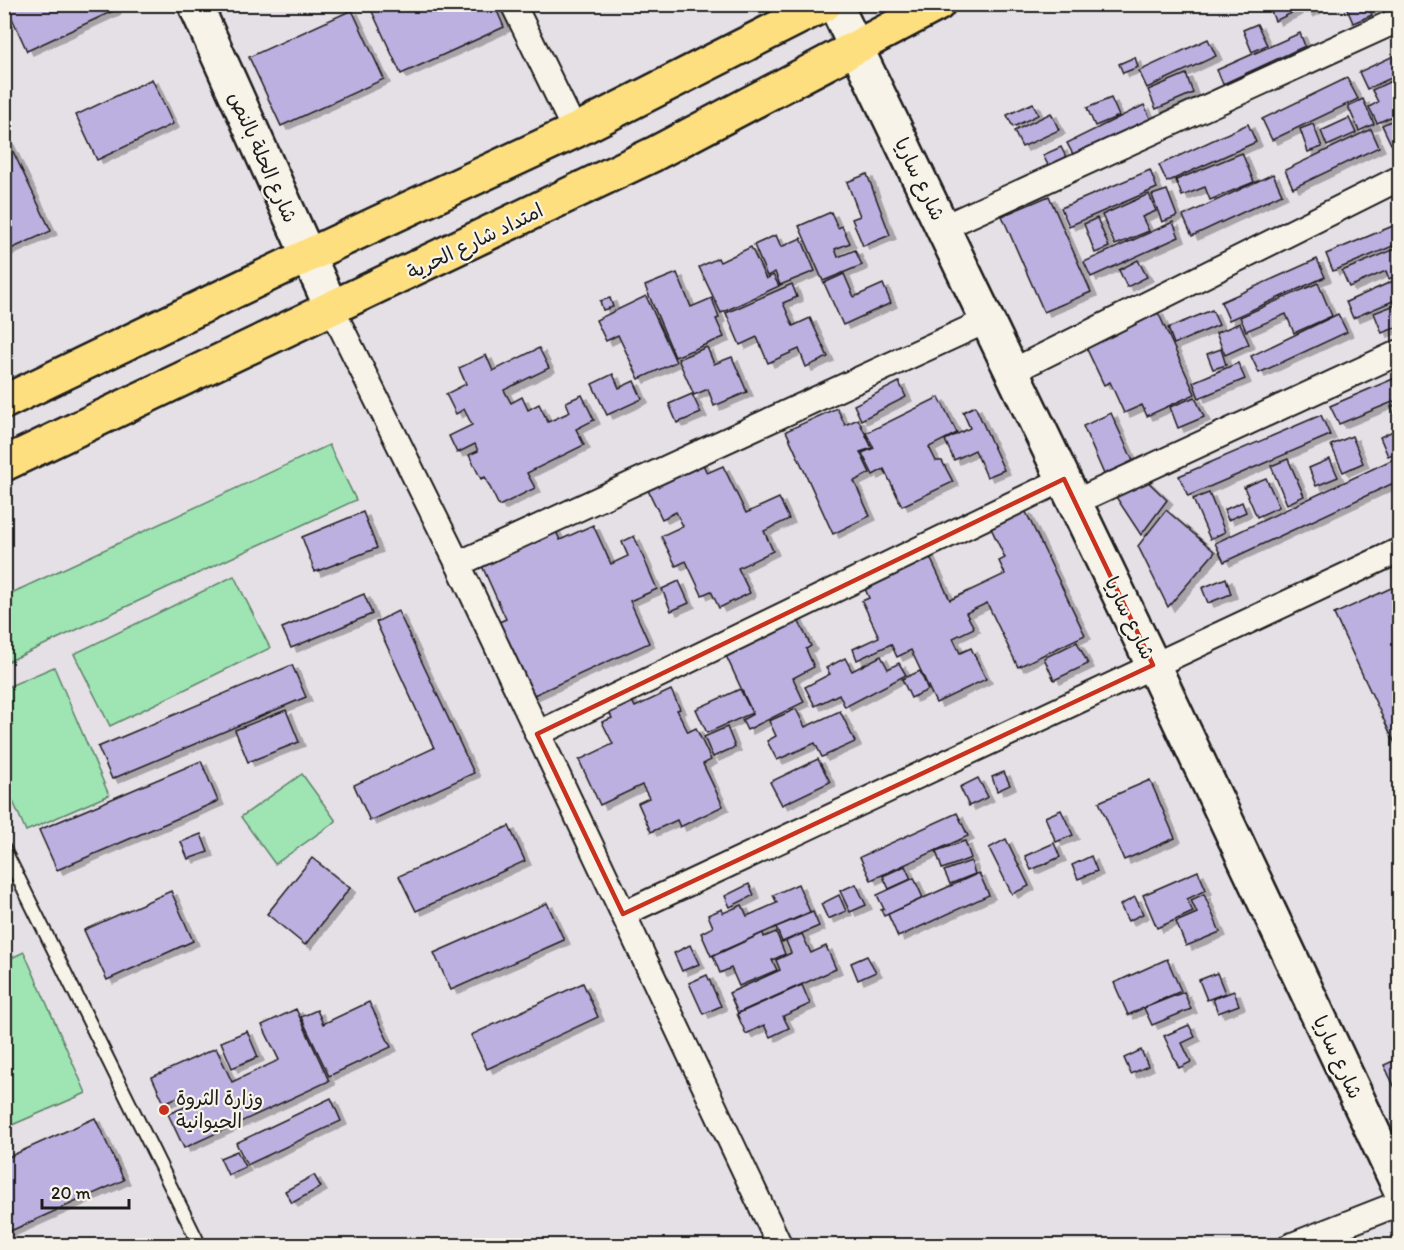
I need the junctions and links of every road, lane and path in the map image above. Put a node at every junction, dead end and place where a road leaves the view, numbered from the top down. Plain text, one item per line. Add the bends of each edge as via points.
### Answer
1 (195, 4) edge
2 (513, 4) edge
3 (825, 4) edge
4 (835, 4) edge
5 (938, 4) edge
6 (1400, 19) edge
7 (855, 49) junction
8 (575, 131) junction
9 (1400, 178) edge
10 (944, 227) junction
11 (307, 256) junction
12 (332, 309) junction
13 (988, 320) junction
14 (1400, 352) edge
15 (1013, 371) junction
16 (4, 402) edge
17 (4, 464) edge
18 (1070, 490) junction
19 (1400, 550) edge
20 (458, 564) junction
21 (1153, 665) junction
22 (537, 734) junction
23 (4, 849) edge
24 (623, 914) junction
25 (1400, 1189) edge
26 (1400, 1203) edge
27 (200, 1245) edge
28 (780, 1245) edge
29 (1290, 1245) edge

1 - 11 street, شارع الحلة بالنص
2 - 8 street
3 - 8 main road
4 - 7 street, شارع ساريا
5 - 7 main road, امتداد شارع الحرية
6 - 10 street
7 - 10 street, شارع ساريا
7 - 12 main road, امتداد شارع الحرية via 654,154
8 - 11 main road
9 - 15 street
10 - 13 street, شارع ساريا
11 - 12 street, شارع الحلة بالنص
11 - 16 main road
12 - 17 main road, امتداد شارع الحرية
12 - 20 street
13 - 15 street, شارع ساريا
13 - 20 street
14 - 18 street
15 - 18 street, شارع ساريا
18 - 21 street, شارع ساريا
18 - 22 street
19 - 21 street
20 - 22 street
21 - 24 street
21 - 25 street, شارع ساريا
22 - 24 street
23 - 27 lane
24 - 28 street
26 - 29 street

